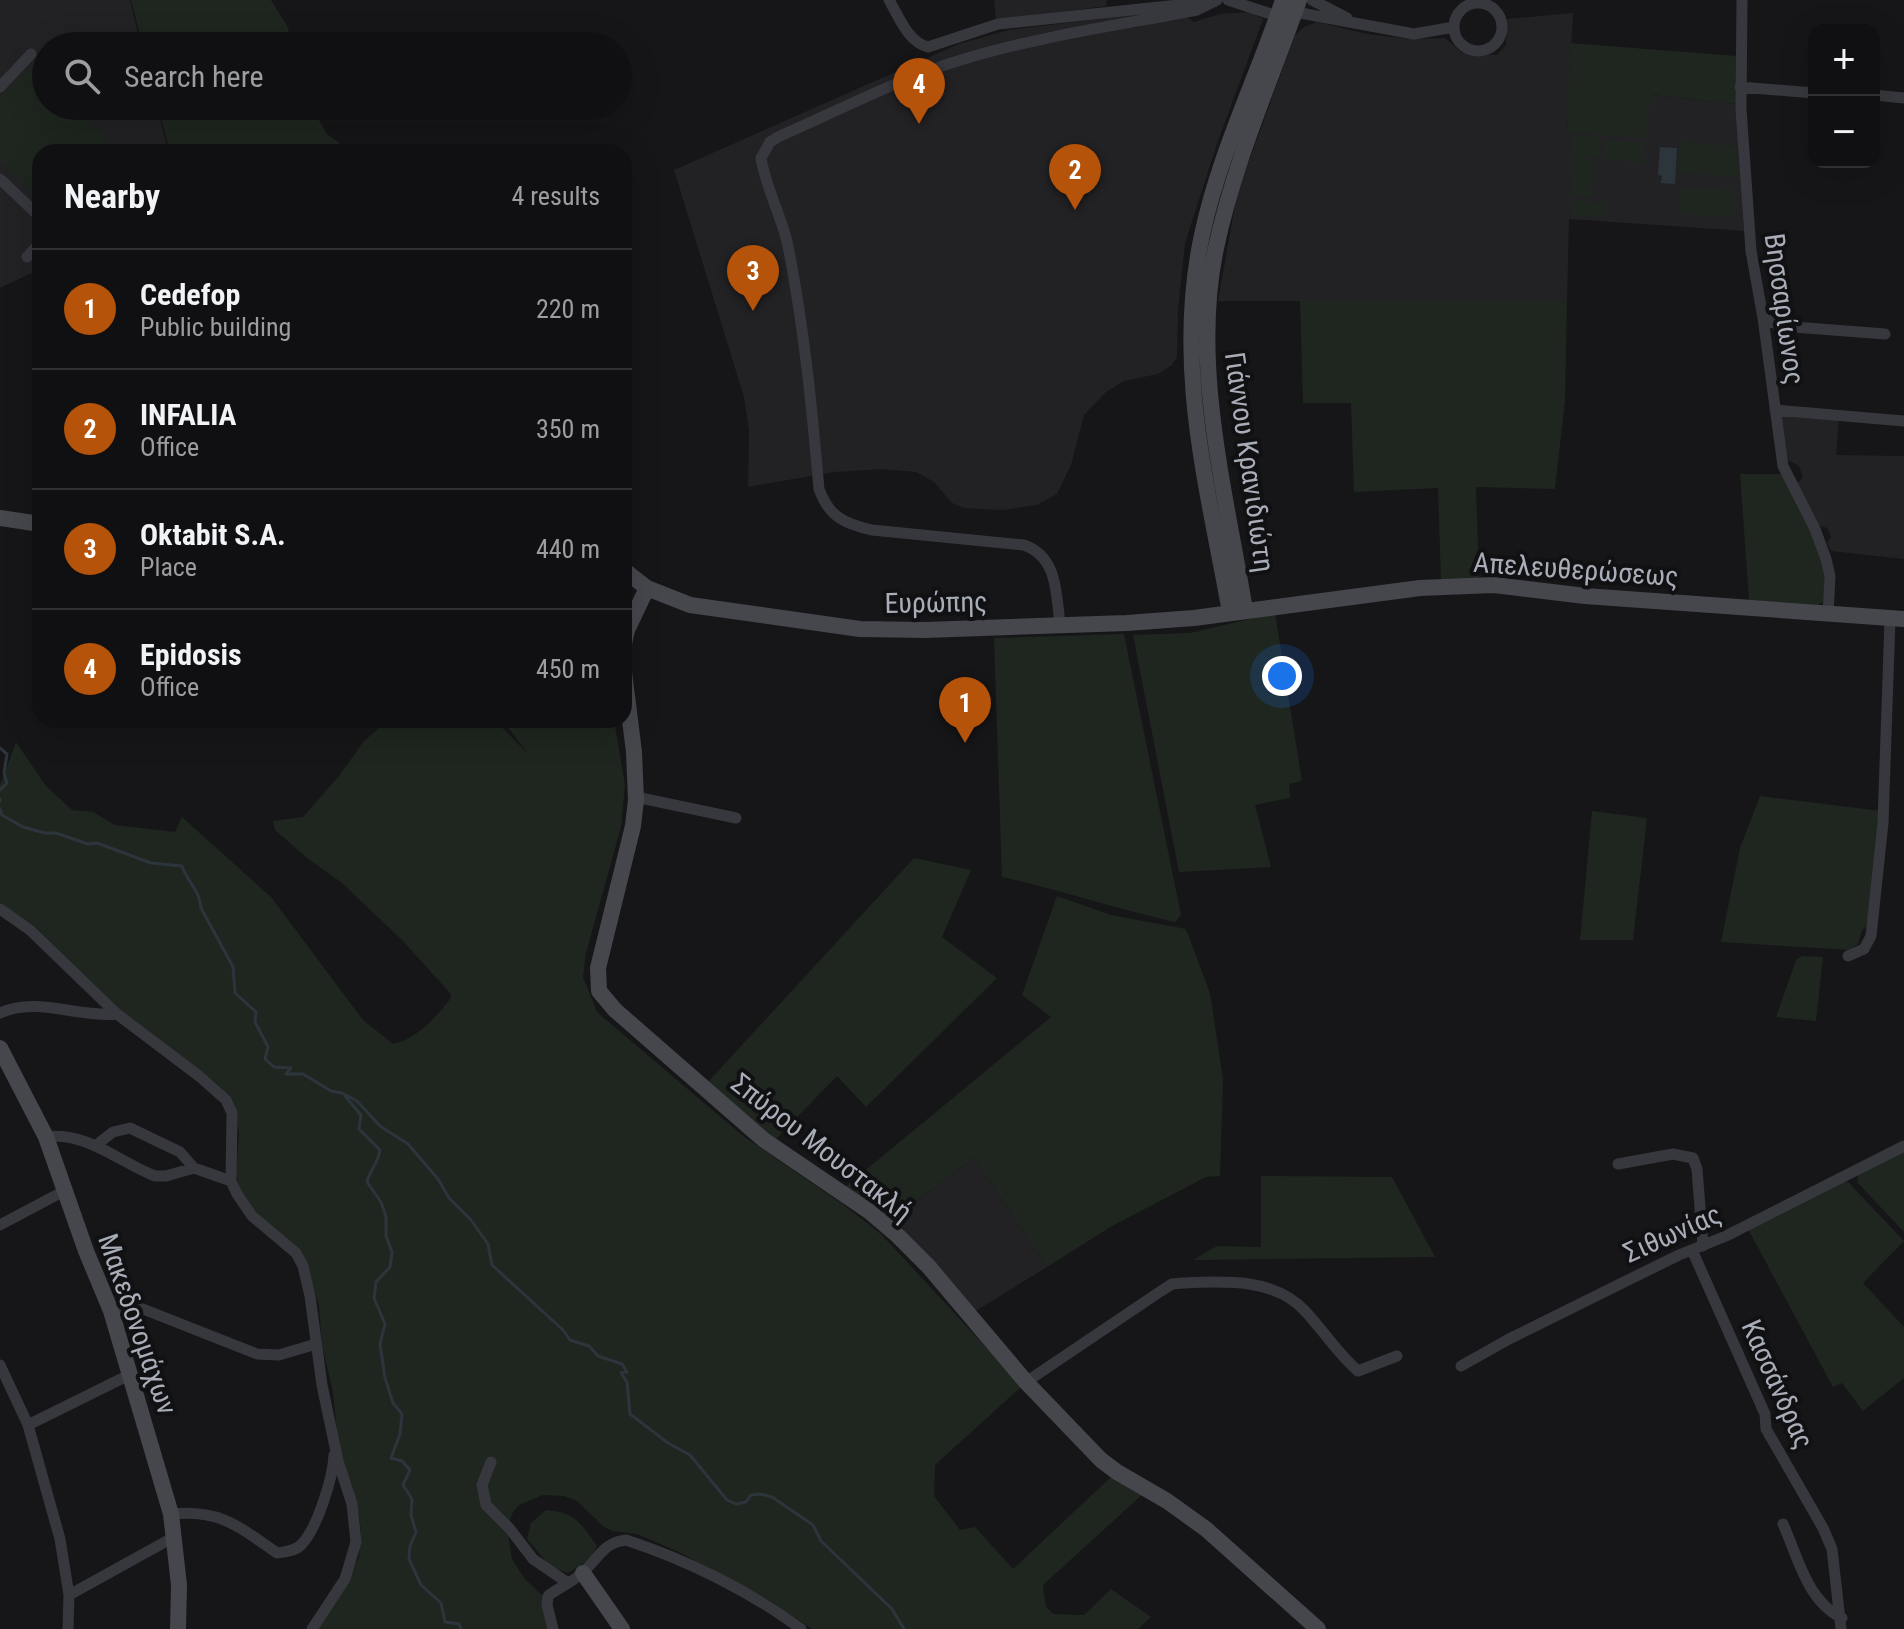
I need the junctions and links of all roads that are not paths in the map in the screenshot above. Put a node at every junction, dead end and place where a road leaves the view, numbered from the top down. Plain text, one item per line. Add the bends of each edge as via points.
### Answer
1 (889, 0) edge
2 (1228, 0) edge
3 (1312, 0) edge
4 (1742, 0) edge
5 (1214, 1) edge
6 (1289, 7) edge
7 (1362, 26) junction
8 (1454, 27) junction
9 (31, 54) dead end
10 (0, 87) edge
11 (1740, 87) junction
12 (1808, 93) edge
13 (1880, 96) edge
14 (1904, 98) edge
15 (0, 179) edge
16 (32, 209) edge
17 (32, 252) edge
18 (27, 257) dead end
19 (1763, 318) junction
20 (1885, 334) dead end
21 (1775, 410) junction
22 (1904, 421) edge
23 (0, 518) edge
24 (32, 523) edge
25 (632, 576) edge
26 (647, 588) junction
27 (1238, 611) junction
28 (1828, 615) junction
29 (1897, 619) edge
30 (632, 620) edge
31 (1060, 624) junction
32 (631, 728) edge
33 (636, 797) junction
34 (736, 818) dead end
35 (0, 909) edge
36 (1848, 956) dead end
37 (0, 1013) edge
38 (117, 1014) junction
39 (2, 1056) edge
40 (46, 1137) junction
41 (95, 1146) junction
42 (1904, 1146) edge
43 (1618, 1164) dead end
44 (194, 1168) junction
45 (231, 1181) junction
46 (64, 1191) junction
47 (0, 1225) edge
48 (1698, 1248) junction
49 (111, 1311) junction
50 (316, 1344) junction
51 (1397, 1356) dead end
52 (0, 1365) edge
53 (1461, 1366) dead end
54 (129, 1375) junction
55 (1026, 1382) junction
56 (28, 1425) junction
57 (335, 1440) junction
58 (491, 1462) dead end
59 (171, 1514) junction
60 (1783, 1524) dead end
61 (174, 1537) junction
62 (583, 1573) junction
63 (568, 1583) junction
64 (69, 1595) junction
65 (1842, 1623) edge
66 (68, 1629) edge
67 (178, 1629) edge
68 (312, 1629) edge
69 (553, 1629) edge
70 (622, 1629) edge
71 (801, 1629) edge
72 (1318, 1629) edge

1 - 5 street via 912,38 928,47 998,24
2 - 6 street
3 - 7 street
4 - 11 street, Βησσαρίωνος
5 - 31 street via 1197,10 1058,35 964,59 778,137 761,158 787,241 799,303 824,502 836,518 872,530 1035,548 1052,568
6 - 7 street
6 - 27 street, Γιάννου Κρανιδιώτη via 1217,176 1192,286 1195,421
7 - 8 street via 1419,35
8 - 8 street via 1459,42 1480,51 1499,38 1502,23 1494,9 1480,3 1459,12
9 - 10 street
11 - 12 street
11 - 19 street, Βησσαρίωνος via 1751,251
13 - 14 street
15 - 16 street
17 - 18 street
19 - 20 street via 1781,326
19 - 21 street, Βησσαρίωνος
21 - 22 street
21 - 28 street, Βησσαρίωνος via 1783,466 1826,559
23 - 24 street
25 - 26 street, Ευρώπης
26 - 30 street
26 - 31 street, Ευρώπης via 690,605 860,629
27 - 28 street, Απελευθερώσεως via 1420,588 1494,585
27 - 31 street, Ευρώπης
28 - 29 street, Απελευθερώσεως
29 - 36 street via 1872,927 1863,950
32 - 33 street, Σπύρου Μουστακλή
33 - 34 street
33 - 55 street, Σπύρου Μουστακλή via 598,968 599,991 764,1140 898,1236
35 - 38 street via 30,930
37 - 38 street via 21,1006
38 - 45 street via 226,1100 232,1113
39 - 40 street, Μακεδονομάχων
40 - 41 street via 62,1135
40 - 46 street, Μακεδονομάχων
41 - 44 street via 155,1176
41 - 44 street via 113,1132 130,1128 180,1152
42 - 48 street, Σιθωνίας
43 - 48 street, Κασσάνδρας via 1673,1154 1693,1158
44 - 45 street
45 - 50 street via 252,1216 296,1253 303,1266
46 - 47 street
46 - 49 street, Μακεδονομάχων
48 - 53 street, Σιθωνίας
48 - 65 street, Κασσάνδρας via 1765,1414 1766,1429 1832,1549
49 - 50 street via 143,1309 257,1354 279,1355
49 - 54 street, Μακεδονομάχων
50 - 57 street
51 - 55 street via 1358,1371 1305,1311 1279,1291 1256,1285 1179,1283
52 - 56 street
54 - 56 street
54 - 59 street, Μακεδονομάχων
55 - 72 street, Σπύρου Μουστακλή via 1101,1460 1206,1529
56 - 64 street via 60,1539
57 - 59 street via 333,1466 313,1524 300,1546 290,1551 277,1553 213,1515
57 - 68 street via 356,1542 345,1579
58 - 63 street via 482,1485 486,1505 533,1559
59 - 61 street, Μακεδονομάχων
60 - 65 street via 1813,1594
61 - 64 street
61 - 67 street, Μακεδονομάχων
62 - 63 street
62 - 70 street
62 - 71 street via 605,1548 626,1540 707,1574
63 - 69 street via 548,1596
64 - 66 street

